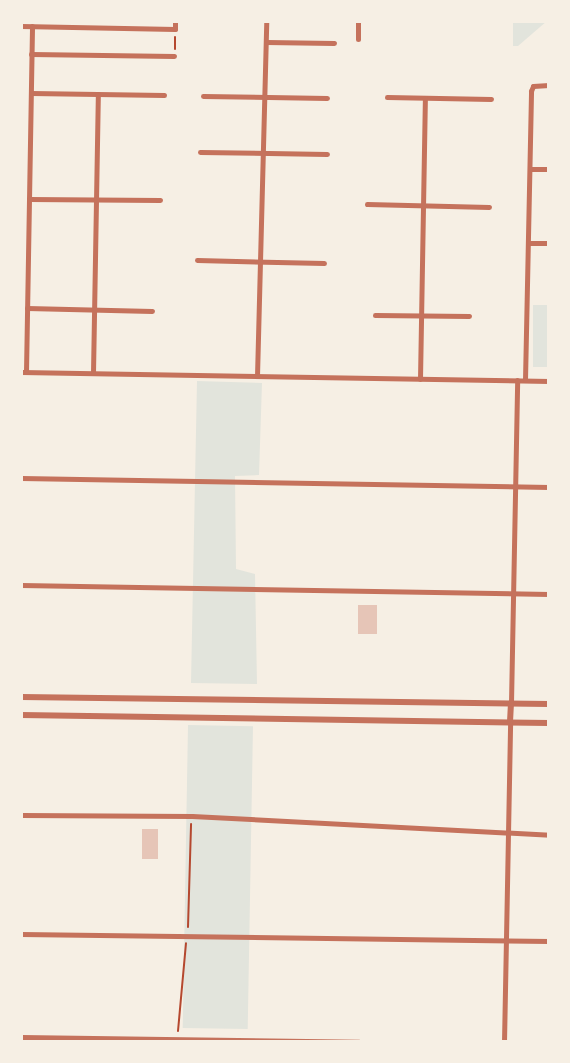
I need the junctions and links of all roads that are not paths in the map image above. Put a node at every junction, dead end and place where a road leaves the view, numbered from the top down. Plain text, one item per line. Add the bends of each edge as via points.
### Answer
1 (175, 21) edge
2 (266, 21) edge
3 (358, 21) edge
4 (21, 26) edge
5 (32, 26) junction
6 (358, 39) dead end
7 (266, 42) junction
8 (334, 43) dead end
9 (31, 54) junction
10 (174, 56) road end
11 (549, 85) edge
12 (31, 93) junction
13 (98, 94) junction
14 (164, 94) dead end
15 (203, 96) dead end
16 (387, 96) dead end
17 (264, 97) junction
18 (425, 98) junction
19 (327, 99) dead end
20 (491, 99) dead end
21 (201, 152) dead end
22 (263, 153) junction
23 (327, 154) dead end
24 (530, 169) junction
25 (549, 169) edge
26 (29, 198) junction
27 (96, 199) junction
28 (160, 200) dead end
29 (367, 204) dead end
30 (423, 205) junction
31 (489, 207) dead end
32 (528, 243) junction
33 (549, 243) edge
34 (197, 260) dead end
35 (260, 262) junction
36 (324, 263) dead end
37 (27, 308) junction
38 (94, 310) junction
39 (152, 311) dead end
40 (375, 315) dead end
41 (421, 315) junction
42 (469, 316) dead end
43 (23, 372) edge
44 (93, 373) junction
45 (257, 376) junction
46 (420, 379) junction
47 (517, 380) junction
48 (525, 380) junction
49 (549, 381) edge
50 (21, 478) edge
51 (515, 486) junction
52 (549, 487) edge
53 (21, 584) edge
54 (513, 593) junction
55 (549, 594) edge
56 (21, 697) edge
57 (511, 703) junction
58 (549, 704) edge
59 (21, 715) edge
60 (510, 722) junction
61 (549, 723) edge
62 (21, 815) edge
63 (508, 835) junction
64 (549, 835) edge
65 (21, 934) edge
66 (506, 941) junction
67 (549, 941) edge
68 (21, 1037) edge
69 (263, 1041) edge
70 (359, 1042) edge
71 (504, 1042) edge

1 - 5 street via 175,29
2 - 7 street
3 - 6 street
4 - 5 street
5 - 9 street
7 - 8 street
7 - 17 street
9 - 10 street
9 - 12 street
11 - 24 street via 533,86
12 - 13 street
12 - 26 street
13 - 14 street
13 - 27 street
15 - 17 street
16 - 18 street
17 - 19 street
17 - 22 street
18 - 20 street
18 - 30 street
21 - 22 street
22 - 23 street
22 - 35 street
24 - 25 street
24 - 32 street
26 - 27 street
26 - 37 street
27 - 28 street
27 - 38 street
29 - 30 street
30 - 31 street
30 - 41 street
32 - 33 street
32 - 48 street
34 - 35 street
35 - 36 street
35 - 45 street
37 - 38 street
37 - 43 street
38 - 39 street
38 - 44 street
40 - 41 street
41 - 42 street
41 - 46 street
43 - 44 street
44 - 45 street
45 - 46 street
46 - 47 street
47 - 48 street
47 - 51 street
48 - 49 street
50 - 51 street
51 - 52 street
51 - 54 street
53 - 54 street
54 - 55 street
54 - 57 street
56 - 57 street
57 - 58 street
57 - 60 street
59 - 60 street
60 - 61 street
60 - 63 street
62 - 63 street via 191,816
63 - 64 street
63 - 66 street
65 - 66 street
66 - 67 street
66 - 71 street
68 - 69 street
69 - 70 street

